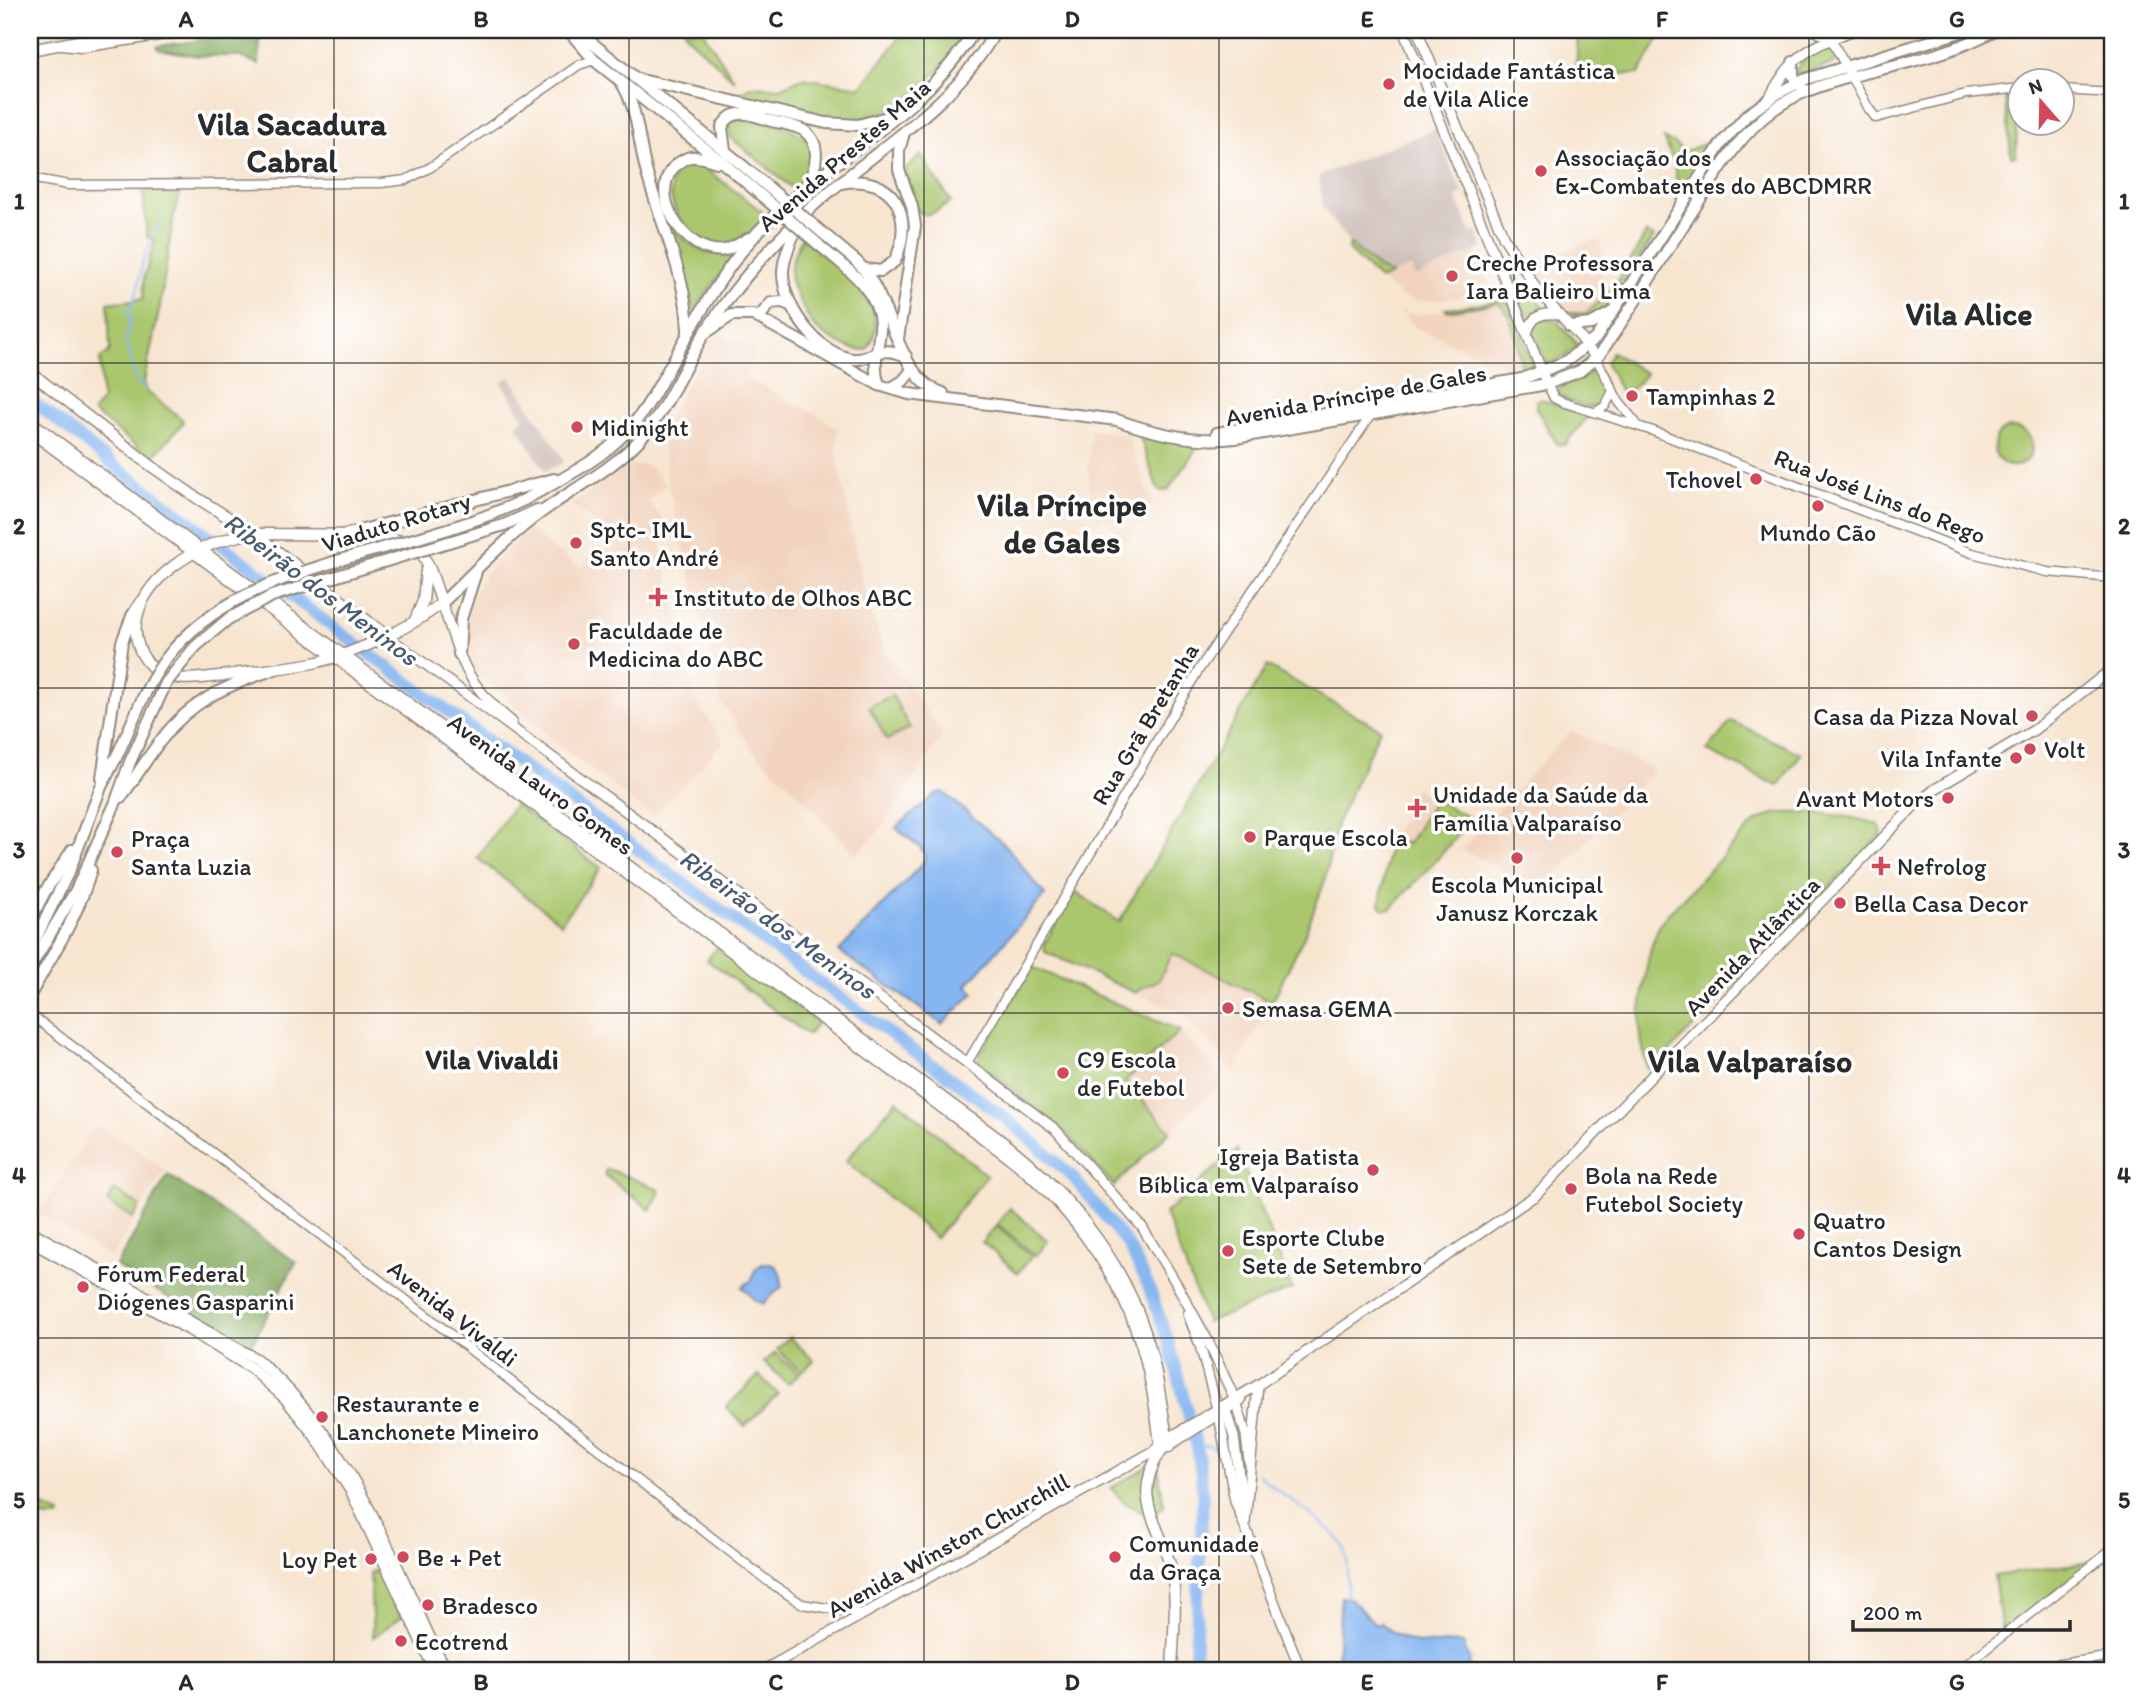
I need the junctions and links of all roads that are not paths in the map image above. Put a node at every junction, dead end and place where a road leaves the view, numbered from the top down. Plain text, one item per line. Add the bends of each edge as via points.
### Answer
1 (138, 30) edge
2 (191, 30) edge
3 (568, 30) edge
4 (576, 30) edge
5 (592, 30) edge
6 (975, 30) edge
7 (996, 30) edge
8 (1403, 30) edge
9 (1417, 30) edge
10 (1812, 30) edge
11 (1854, 30) edge
12 (1968, 30) edge
13 (1994, 30) edge
14 (1832, 39) junction
15 (61, 45) junction
16 (593, 45) junction
17 (30, 50) edge
18 (594, 60) junction
19 (1793, 62) junction
20 (1847, 67) junction
21 (1853, 78) junction
22 (637, 79) junction
23 (621, 82) junction
24 (1797, 83) junction
25 (2007, 90) edge
26 (1808, 91) junction
27 (2076, 91) edge
28 (2113, 93) edge
29 (1769, 99) junction
30 (905, 112) junction
31 (904, 133) junction
32 (725, 151) junction
33 (729, 164) junction
34 (30, 178) edge
35 (838, 184) junction
36 (804, 191) junction
37 (800, 218) junction
38 (758, 232) junction
39 (857, 267) junction
40 (790, 304) junction
41 (1614, 312) junction
42 (1560, 315) junction
43 (758, 318) junction
44 (1570, 326) junction
45 (688, 334) junction
46 (704, 334) junction
47 (1527, 334) junction
48 (898, 339) junction
49 (1587, 345) junction
50 (877, 352) junction
51 (906, 356) junction
52 (1596, 358) junction
53 (912, 370) junction
54 (30, 372) edge
55 (1542, 373) junction
56 (1547, 384) junction
57 (879, 385) junction
58 (891, 388) junction
59 (1613, 391) junction
60 (966, 400) junction
61 (1382, 405) junction
62 (1595, 412) junction
63 (1371, 415) junction
64 (1630, 418) junction
65 (1616, 419) junction
66 (1118, 420) junction
67 (30, 421) edge
68 (1638, 425) junction
69 (30, 431) edge
70 (566, 476) junction
71 (559, 499) junction
72 (226, 514) junction
73 (255, 534) junction
74 (297, 535) junction
75 (340, 536) junction
76 (232, 538) junction
77 (201, 550) junction
78 (289, 560) junction
79 (425, 563) junction
80 (478, 568) junction
81 (2113, 578) edge
82 (141, 602) junction
83 (442, 603) junction
84 (415, 620) junction
85 (387, 636) junction
86 (341, 654) junction
87 (459, 654) junction
88 (2113, 667) edge
89 (275, 669) junction
90 (475, 701) junction
91 (491, 706) junction
92 (536, 745) junction
93 (101, 787) junction
94 (115, 804) junction
95 (84, 833) junction
96 (99, 837) junction
97 (30, 920) edge
98 (30, 950) edge
99 (30, 968) edge
100 (30, 995) edge
101 (30, 1014) edge
102 (967, 1063) junction
103 (30, 1231) edge
104 (30, 1241) edge
105 (1176, 1283) junction
106 (1258, 1385) junction
107 (1236, 1400) junction
108 (1221, 1410) junction
109 (1166, 1444) junction
110 (1249, 1462) junction
111 (365, 1510) junction
112 (1245, 1524) junction
113 (2113, 1549) edge
114 (393, 1581) junction
115 (410, 1593) junction
116 (864, 1614) junction
117 (410, 1620) junction
118 (422, 1621) junction
119 (2113, 1656) edge
120 (435, 1671) edge
121 (448, 1671) edge
122 (762, 1671) edge
123 (1172, 1671) edge
124 (1301, 1671) edge
125 (1958, 1671) edge
126 (2029, 1671) edge

1 - 15 main road
2 - 15 main road via 81,47
3 - 18 highway
4 - 16 highway
5 - 16 main road
6 - 30 highway, Avenida Prestes Maia via 939,78
7 - 31 highway, Avenida Prestes Maia via 953,87
8 - 47 main road
9 - 42 main road via 1500,230 1531,282
10 - 14 street
11 - 14 main road
12 - 20 highway, Avenida Príncipe de Gales
13 - 21 highway via 1950,51
14 - 19 main road
14 - 20 street
15 - 17 main road
16 - 18 main road
16 - 22 highway
18 - 23 highway
18 - 34 street via 579,65 419,174 394,182 69,186
19 - 24 highway
19 - 29 main road
20 - 21 street
20 - 24 highway, Avenida Príncipe de Gales
21 - 25 street via 1876,118 1966,94
21 - 26 highway
22 - 30 highway via 836,125 867,124
22 - 32 highway
23 - 33 highway
23 - 45 highway via 633,105 646,170 685,295
24 - 26 highway
24 - 29 highway, Avenida Príncipe de Gales
26 - 52 highway via 1775,108 1740,139
27 - 28 street
29 - 41 highway, Avenida Príncipe de Gales via 1721,144
30 - 36 highway, Avenida Prestes Maia
31 - 35 highway, Avenida Prestes Maia
31 - 48 highway via 900,170 915,219
32 - 33 highway
32 - 36 highway via 722,127 734,115 801,129 816,153 816,167
33 - 38 highway via 696,157 674,166 665,186 673,218 695,243 716,250 730,248
33 - 39 highway, bridge
35 - 37 highway, Avenida Prestes Maia
35 - 39 highway via 878,184 892,195 901,211 895,261 881,271
36 - 38 highway, Avenida Prestes Maia
37 - 40 highway via 783,267
37 - 46 highway, Avenida Prestes Maia via 742,280
38 - 45 highway, Avenida Prestes Maia via 716,287
39 - 48 highway via 878,290
39 - 50 highway via 880,323
40 - 43 highway via 771,303
40 - 50 highway via 811,334 843,356 855,359
41 - 44 highway via 1591,324
41 - 49 highway, Avenida Príncipe de Gales
42 - 44 main road
42 - 47 main road via 1537,316
43 - 46 highway via 732,315
43 - 57 highway
44 - 49 main road
45 - 70 highway, Avenida Prestes Maia via 628,431
46 - 71 highway, Avenida Prestes Maia via 640,439
47 - 55 main road
48 - 51 highway
49 - 52 main road
49 - 55 highway, Avenida Príncipe de Gales
50 - 51 highway
50 - 57 highway
51 - 53 highway
52 - 56 highway, Avenida Príncipe de Gales via 1580,371
52 - 59 street, Rua José Lins do Rego
53 - 58 highway
53 - 60 highway, Avenida Príncipe de Gales via 933,390
54 - 72 main road, Avenida Lauro Gomes via 165,475
55 - 56 main road
55 - 61 highway, Avenida Príncipe de Gales
56 - 62 street, Rua José Lins do Rego via 1557,400
56 - 63 highway, Avenida Príncipe de Gales
57 - 58 highway
58 - 60 highway, Avenida Príncipe de Gales
59 - 62 street via 1605,406
59 - 64 street, Rua José Lins do Rego
60 - 66 highway, Avenida Príncipe de Gales
61 - 63 highway
61 - 66 highway, Avenida Príncipe de Gales via 1215,433
62 - 65 street, Rua José Lins do Rego
63 - 66 highway, Avenida Príncipe de Gales via 1222,440
63 - 102 street, Rua Grã Bretanha via 1212,649
64 - 65 street
64 - 68 street, Rua José Lins do Rego
65 - 68 street, Rua José Lins do Rego
67 - 77 main road, Avenida Lauro Gomes
68 - 81 street, Rua José Lins do Rego via 1972,553 2047,572
69 - 77 main road, Avenida Lauro Gomes
70 - 75 highway
70 - 93 highway, Viaduto Rotary, bridge via 481,518 289,577 235,599 169,655 145,693
71 - 80 highway
71 - 94 highway, Viaduto Rotary, bridge via 504,525 272,596 228,619 195,647 166,683
72 - 73 main road, Avenida Lauro Gomes
72 - 76 main road via 233,527
73 - 74 main road
73 - 76 main road
73 - 78 main road, Avenida Lauro Gomes
74 - 75 main road
74 - 78 main road via 287,545
75 - 79 main road via 401,540 417,548
76 - 77 main road
77 - 82 main road via 166,573
77 - 86 main road, Avenida Lauro Gomes
78 - 85 main road, Avenida Lauro Gomes
79 - 83 main road
79 - 84 main road via 425,590
80 - 83 highway
80 - 87 highway via 461,619
82 - 89 main road via 138,644 148,663 161,673 187,679
82 - 93 highway via 122,642
83 - 84 main road
83 - 87 main road, Avenida Lauro Gomes
84 - 85 main road
85 - 86 main road
85 - 90 main road, Avenida Lauro Gomes
86 - 89 main road
86 - 109 main road, Avenida Lauro Gomes via 1034,1168 1102,1248 1131,1297 1150,1348
87 - 91 main road, Avenida Lauro Gomes via 471,681
88 - 106 main road, Avenida Atlântica via 2034,730 1913,807 1536,1195
89 - 94 highway via 222,688 189,710 162,738
90 - 91 main road
90 - 92 main road, Avenida Lauro Gomes
91 - 92 main road, Avenida Lauro Gomes
92 - 102 main road, Avenida Lauro Gomes
93 - 95 highway
94 - 96 highway
95 - 97 highway
95 - 98 highway
96 - 99 highway via 76,890
96 - 100 highway via 86,888
101 - 116 street, Avenida Vivaldi via 769,1582 802,1604
102 - 105 main road, Avenida Lauro Gomes via 1046,1122 1074,1149 1142,1227
103 - 111 main road via 256,1359 308,1413 363,1496
104 - 111 main road via 260,1374 315,1436
105 - 107 main road
105 - 108 main road
106 - 107 main road, Avenida Atlântica
106 - 110 main road
107 - 108 main road, Avenida Atlântica
107 - 110 main road
108 - 109 main road, Avenida Atlântica
108 - 112 main road via 1235,1501
109 - 116 main road, Avenida Winston Churchill
109 - 123 main road via 1151,1466 1146,1493 1172,1578
110 - 112 main road
111 - 114 main road
111 - 115 main road
112 - 124 main road
113 - 125 street
114 - 115 main road
114 - 117 main road
115 - 118 main road
116 - 122 main road, Avenida Winston Churchill
117 - 118 main road
117 - 120 main road
118 - 121 main road
119 - 126 street

